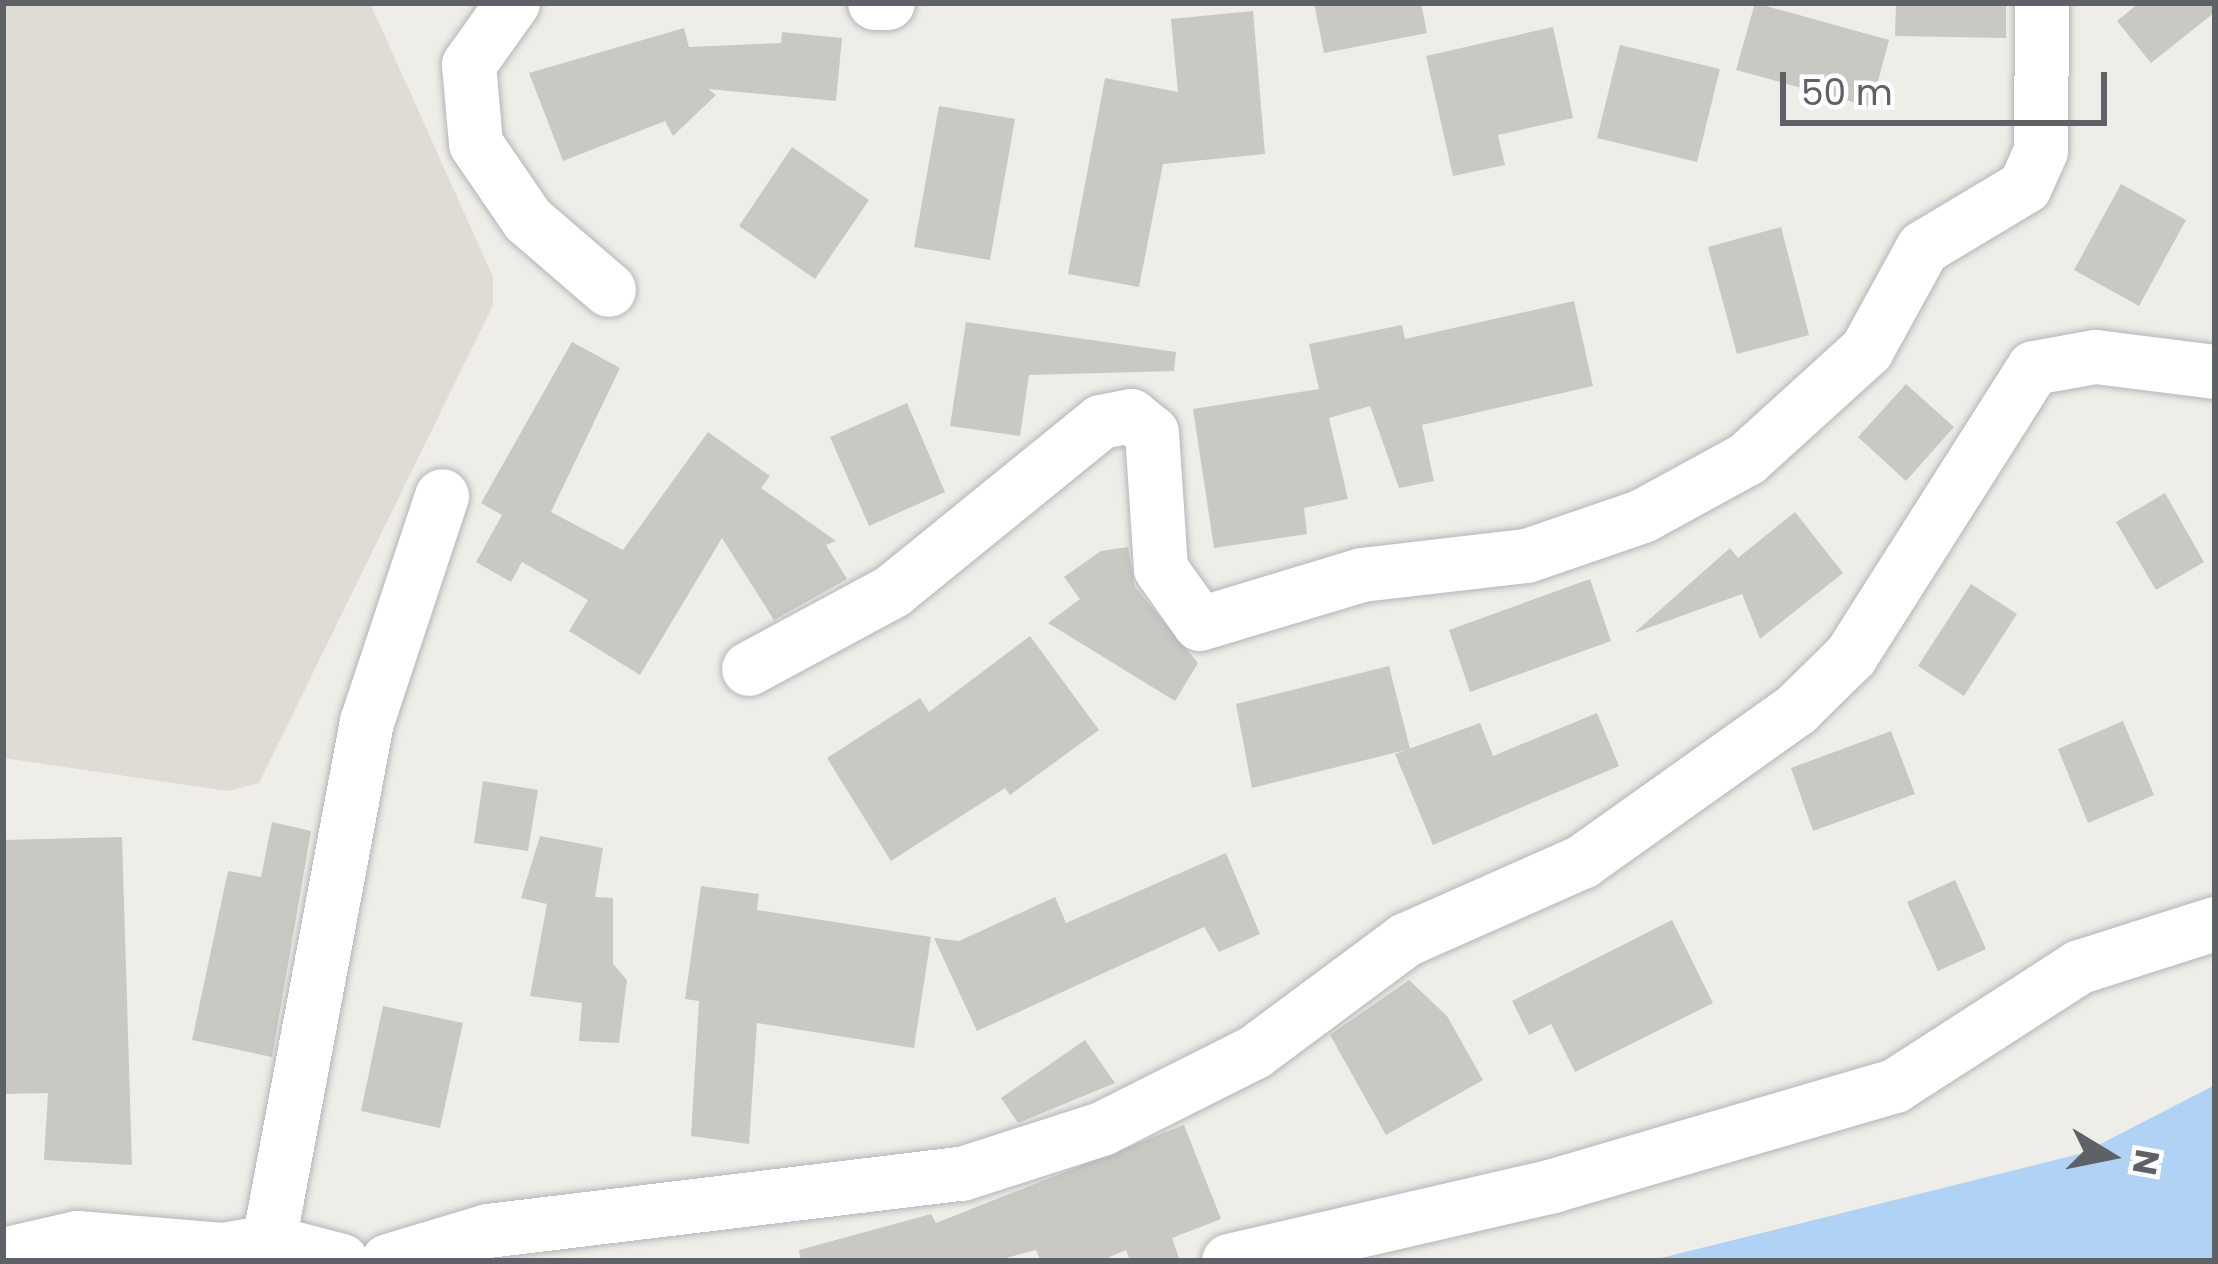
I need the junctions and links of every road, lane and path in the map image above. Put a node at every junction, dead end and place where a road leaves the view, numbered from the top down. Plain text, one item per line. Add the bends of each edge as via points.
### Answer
1 (513, 3) edge
2 (875, 3) edge
3 (888, 3) edge
4 (2042, 3) edge
5 (609, 290) dead end
6 (2215, 372) edge
7 (442, 496) dead end
8 (749, 669) dead end
9 (2215, 924) edge
10 (269, 1242) junction
11 (3, 1255) edge
12 (342, 1261) edge
13 (388, 1261) edge
14 (1229, 1261) edge

1 - 5 street via 469,65 476,144 527,220
2 - 3 street
4 - 8 street via 2042,151 2025,187 1923,248 1867,350 1747,459 1642,516 1527,556 1362,575 1200,624 1162,569 1152,433 1132,416 1101,422 893,591
6 - 13 street via 2096,357 2034,368 1851,656 1797,709 1582,862 1406,940 1255,1052 1102,1129 962,1174 488,1231
7 - 10 street via 367,722
9 - 14 street via 2080,967 1894,1087 1553,1186
10 - 11 street via 223,1250 77,1238
10 - 12 street

